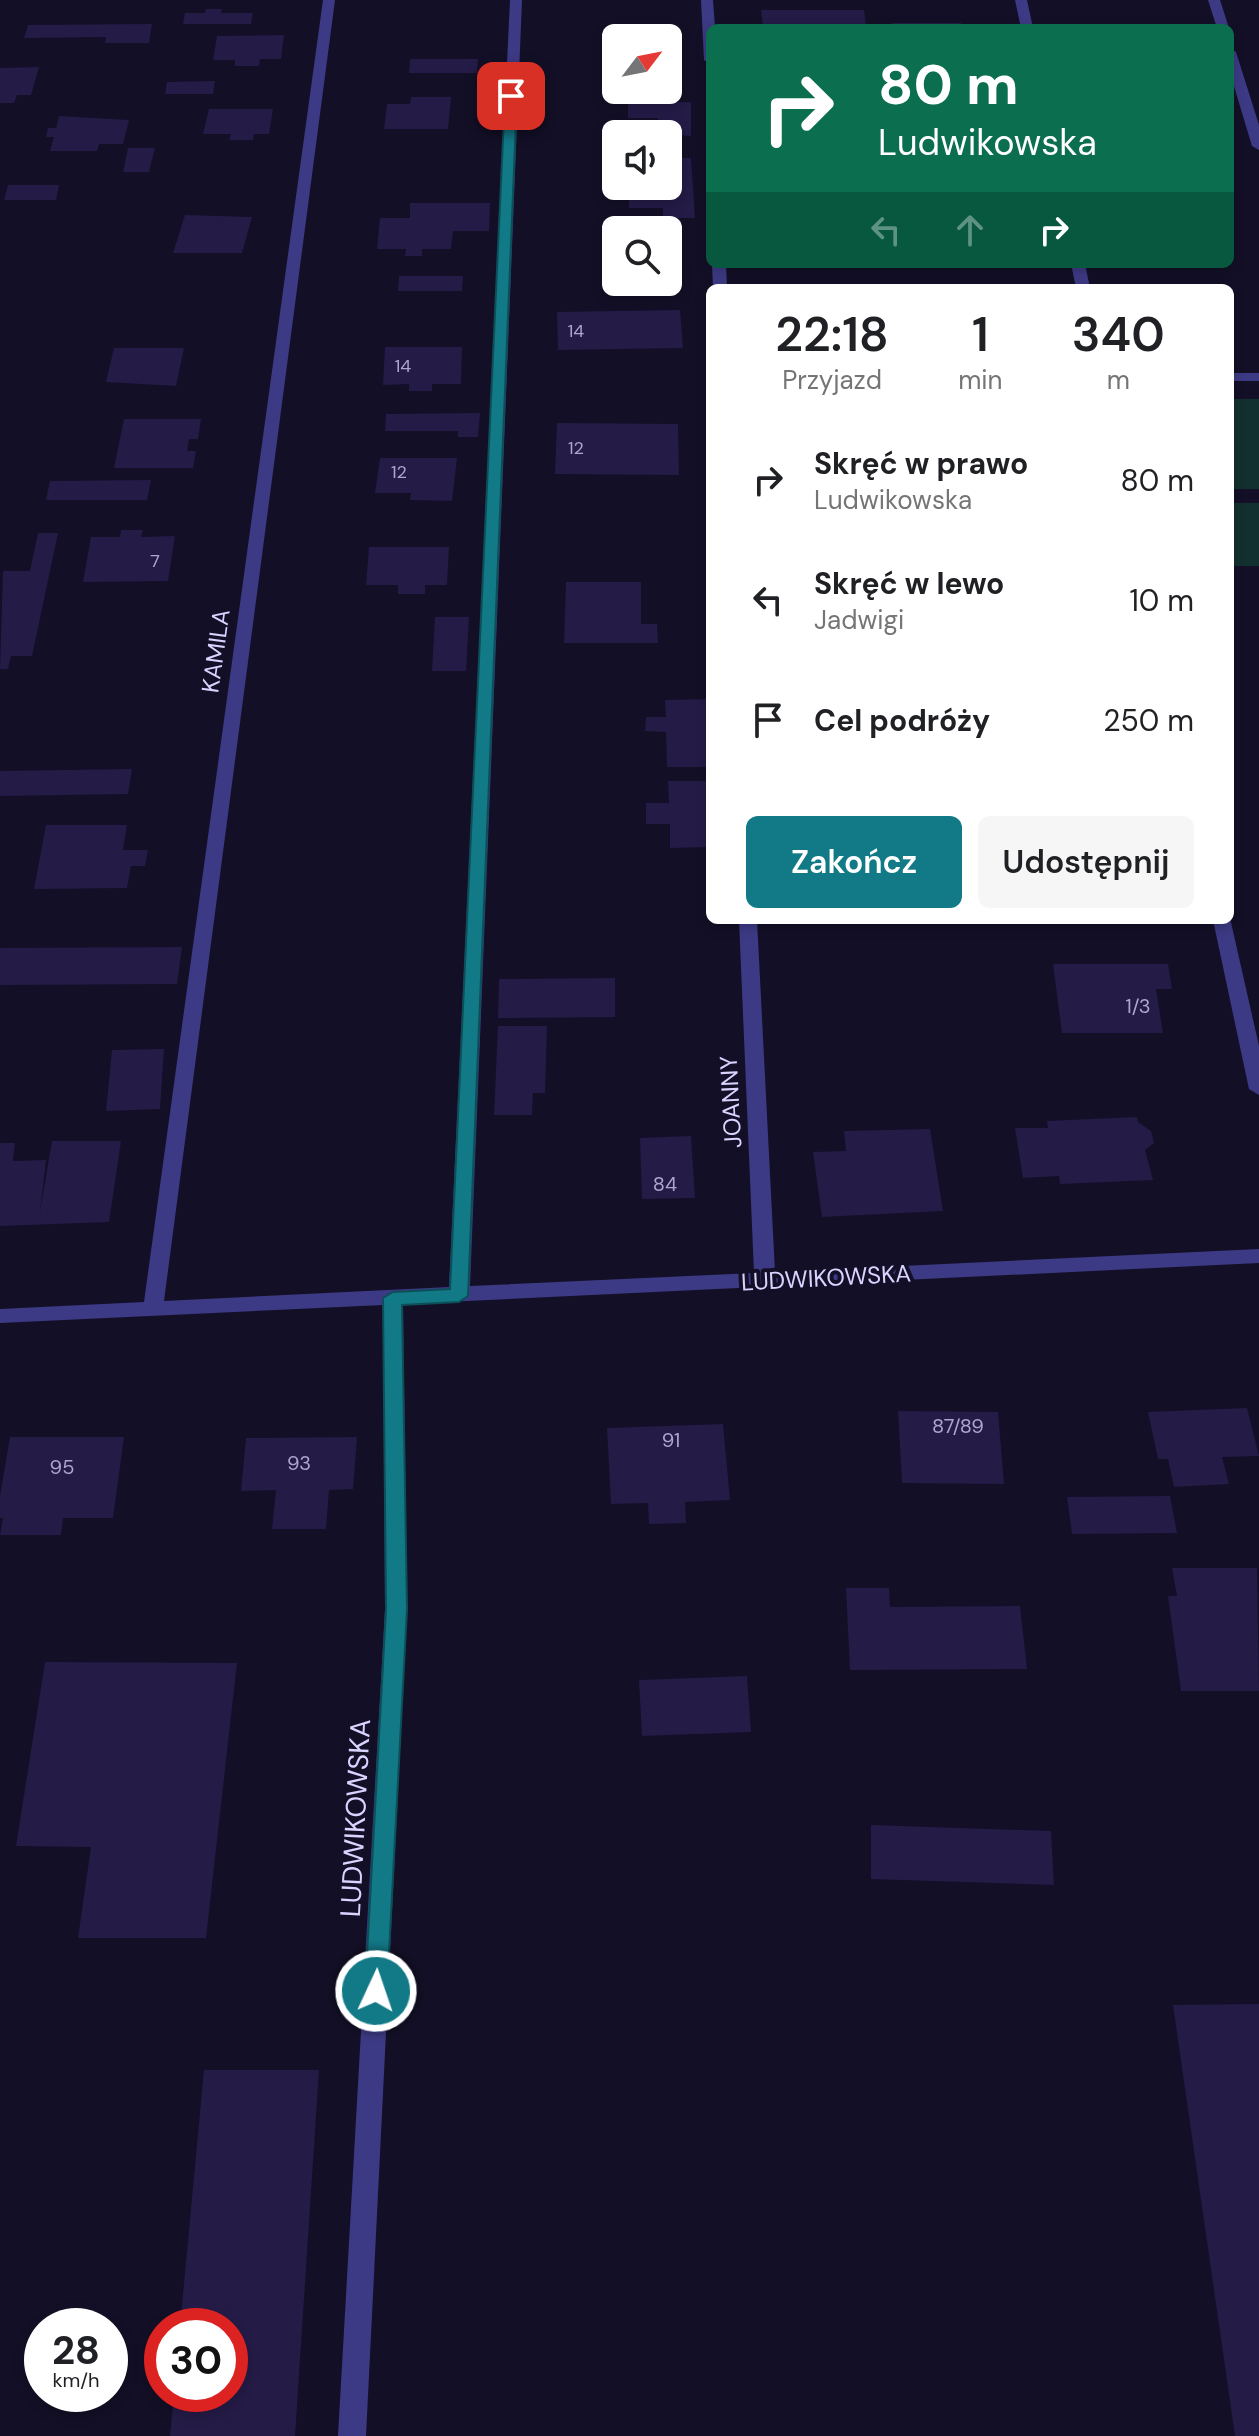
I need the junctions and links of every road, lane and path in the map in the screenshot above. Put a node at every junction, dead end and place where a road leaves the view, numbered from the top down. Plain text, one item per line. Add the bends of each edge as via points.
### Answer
1 (329, 0) edge
2 (516, 0) edge
3 (707, 0) edge
4 (1021, 0) edge
5 (1214, 0) edge
6 (708, 24) edge
7 (1026, 24) edge
8 (1222, 24) edge
9 (1234, 64) edge
10 (1257, 131) edge
11 (1259, 146) edge
12 (1234, 377) edge
13 (1259, 377) edge
14 (748, 924) edge
15 (1223, 924) edge
16 (1259, 1089) edge
17 (1259, 1256) edge
18 (765, 1281) junction
19 (459, 1296) junction
20 (393, 1298) junction
21 (153, 1309) junction
22 (0, 1316) edge
23 (352, 2436) edge

1 - 21 street, KAMILA
2 - 19 street
3 - 6 street
4 - 7 street
5 - 8 street
9 - 10 street
10 - 11 street
12 - 13 street
14 - 18 street, JOANNY
15 - 16 street
17 - 18 street, LUDWIKOWSKA
18 - 19 street, LUDWIKOWSKA
19 - 20 street, LUDWIKOWSKA
20 - 21 street, LUDWIKOWSKA
20 - 23 street, LUDWIKOWSKA via 396,1609
21 - 22 street, LUDWIKOWSKA

